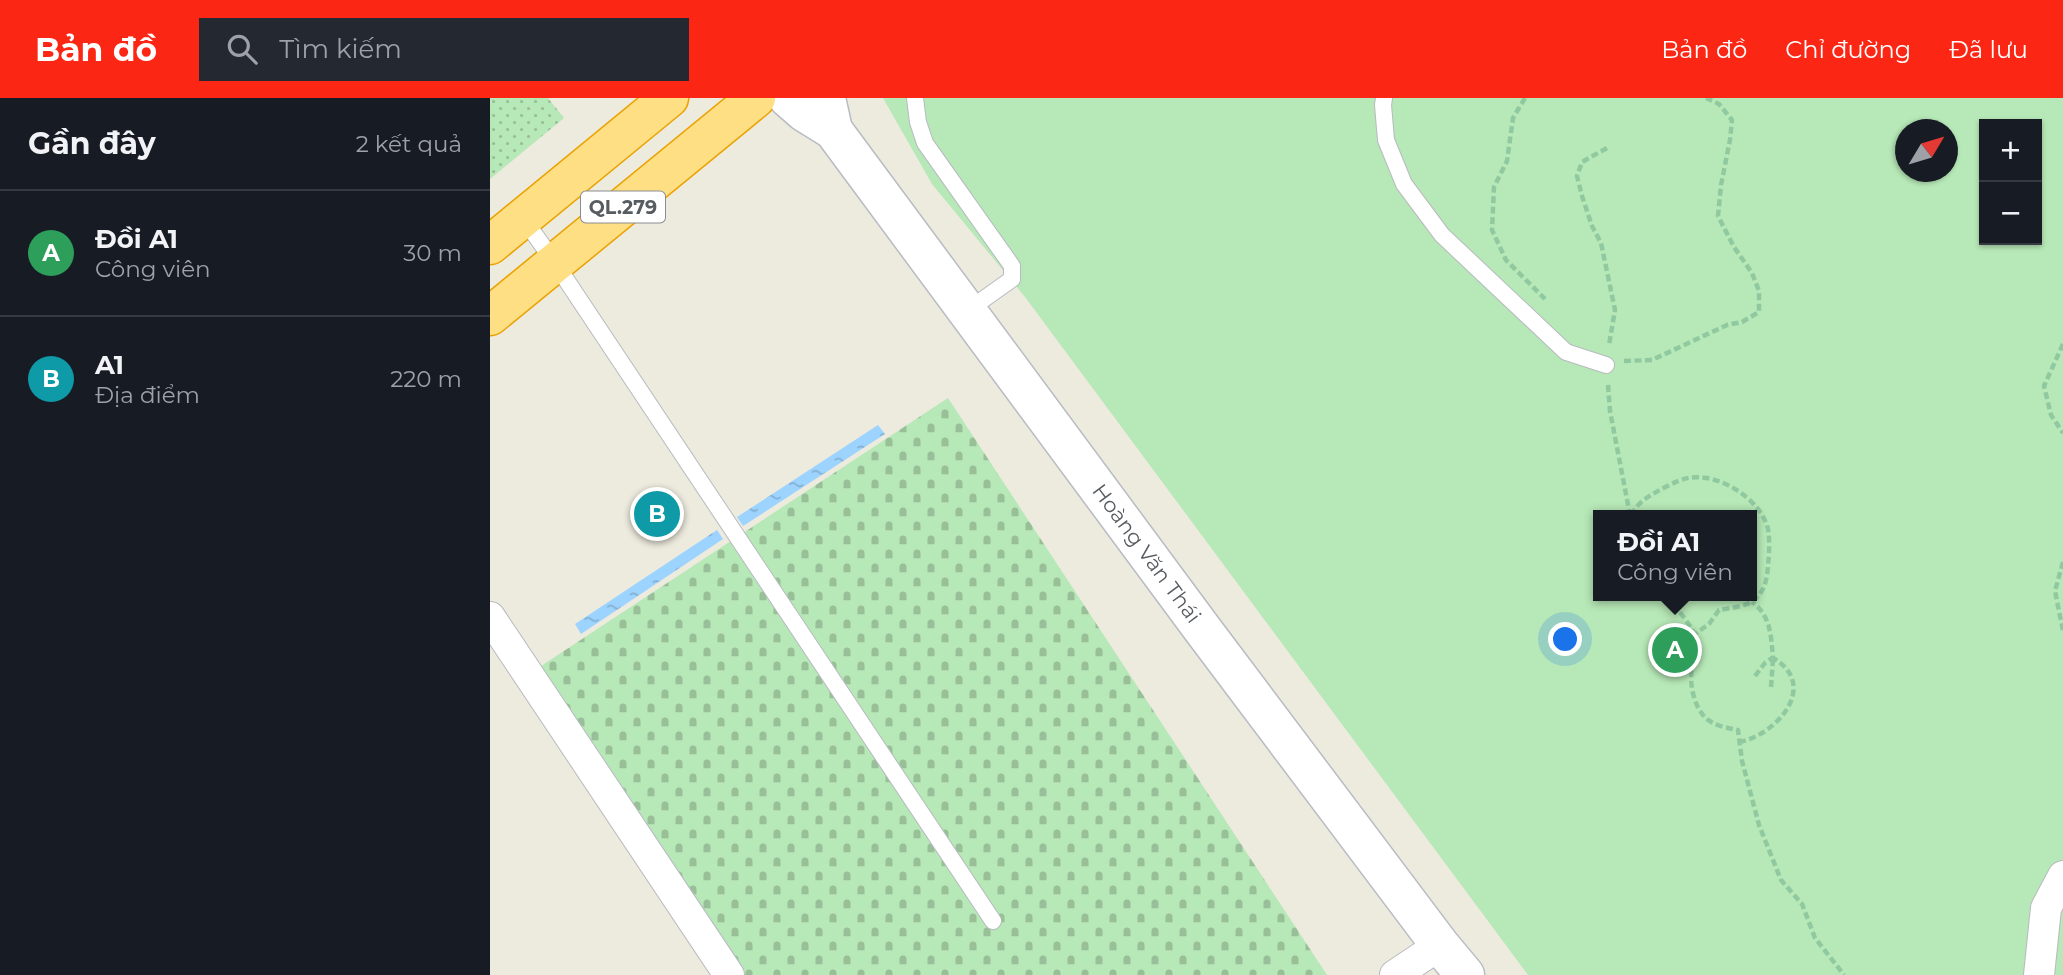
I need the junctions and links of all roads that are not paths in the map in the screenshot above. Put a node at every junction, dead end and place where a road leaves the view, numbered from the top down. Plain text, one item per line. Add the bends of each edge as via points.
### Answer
1 (669, 98) edge
2 (756, 98) edge
3 (788, 98) edge
4 (915, 98) edge
5 (1384, 98) edge
6 (829, 114) edge
7 (523, 218) junction
8 (490, 245) edge
9 (555, 263) junction
10 (967, 311) junction
11 (490, 316) edge
12 (1606, 365) road end
13 (490, 617) edge
14 (2063, 876) edge
15 (993, 921) dead end
16 (1440, 945) junction
17 (729, 975) edge
18 (1395, 975) edge
19 (1465, 975) edge
20 (2039, 975) edge

1 - 7 highway, QL.279
2 - 9 highway, QL.279
3 - 6 street via 804,112
4 - 10 lane via 925,143 1012,267 1012,279
5 - 12 lane via 1390,150 1405,184 1441,235 1566,352
6 - 10 street, Hoàng Văn Thái
7 - 8 highway, QL.279
7 - 9 lane
9 - 11 highway, QL.279
9 - 15 lane
10 - 16 street, Hoàng Văn Thái
13 - 17 street
14 - 20 street via 2046,908
16 - 18 street
16 - 19 street, Hoàng Văn Thái

